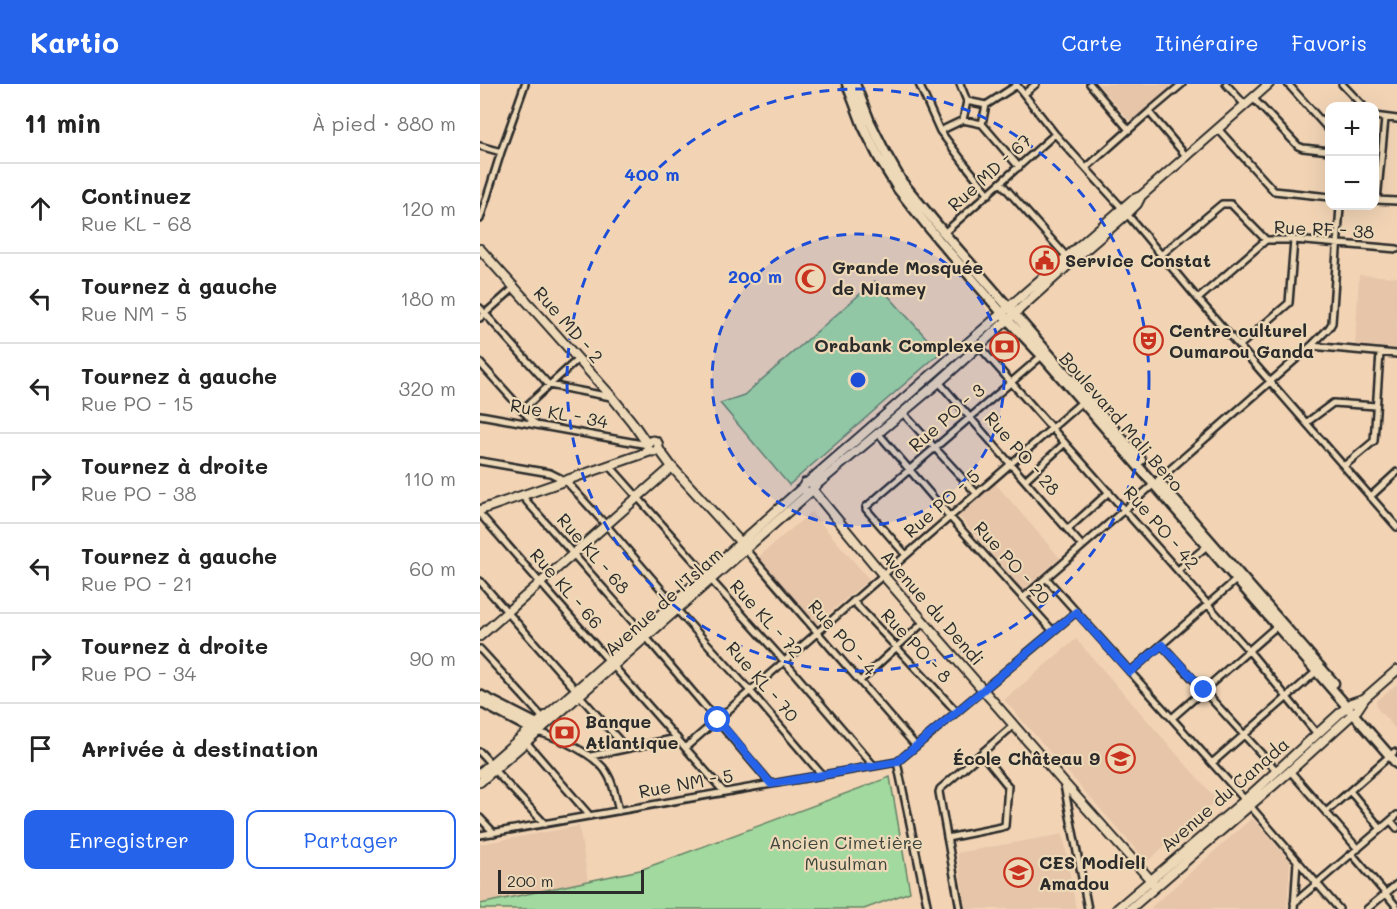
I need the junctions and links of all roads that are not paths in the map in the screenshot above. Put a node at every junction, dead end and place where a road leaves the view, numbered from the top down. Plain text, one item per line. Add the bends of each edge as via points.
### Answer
1 (525, 84) edge
2 (847, 84) edge
3 (855, 84) edge
4 (919, 84) edge
5 (960, 84) edge
6 (1016, 84) edge
7 (1036, 84) edge
8 (1090, 84) edge
9 (1182, 84) edge
10 (1226, 84) edge
11 (1269, 84) edge
12 (1288, 84) edge
13 (1342, 84) edge
14 (1024, 94) junction
15 (1253, 98) junction
16 (967, 101) junction
17 (1360, 102) edge
18 (986, 105) junction
19 (1245, 105) junction
20 (1149, 111) junction
21 (1379, 117) edge
22 (1385, 119) junction
23 (1397, 119) edge
24 (963, 120) junction
25 (982, 124) junction
26 (1325, 126) edge
27 (1218, 129) junction
28 (1129, 130) junction
29 (940, 131) junction
30 (1055, 134) junction
31 (480, 146) edge
32 (1325, 151) edge
33 (501, 152) junction
34 (1187, 157) junction
35 (1019, 167) junction
36 (1086, 168) junction
37 (1379, 173) edge
38 (1001, 183) junction
39 (989, 194) junction
40 (1325, 197) edge
41 (1379, 200) edge
42 (1397, 201) edge
43 (1340, 210) edge
44 (1125, 211) junction
45 (480, 219) edge
46 (928, 220) junction
47 (944, 233) junction
48 (1266, 240) junction
49 (1294, 240) junction
50 (1338, 244) junction
51 (480, 249) edge
52 (1397, 249) edge
53 (1071, 255) junction
54 (1161, 255) junction
55 (515, 287) junction
56 (1198, 298) junction
57 (480, 308) edge
58 (1008, 313) junction
59 (482, 316) edge
60 (979, 346) junction
61 (1239, 346) junction
62 (1311, 346) junction
63 (1380, 353) junction
64 (1044, 354) junction
65 (1397, 354) edge
66 (578, 359) junction
67 (480, 363) edge
68 (939, 382) junction
69 (1011, 382) junction
70 (1271, 382) junction
71 (549, 385) junction
72 (612, 397) junction
73 (1085, 400) junction
74 (1376, 406) junction
75 (522, 410) junction
76 (902, 412) junction
77 (480, 414) edge
78 (970, 417) junction
79 (632, 422) junction
80 (1306, 423) junction
81 (536, 425) junction
82 (1052, 428) junction
83 (638, 431) junction
84 (878, 433) junction
85 (632, 442) junction
86 (1065, 443) junction
87 (651, 447) junction
88 (935, 448) junction
89 (480, 461) edge
90 (1011, 464) junction
91 (610, 466) junction
92 (1344, 466) junction
93 (672, 467) junction
94 (909, 470) junction
95 (1397, 472) edge
96 (1025, 480) junction
97 (566, 481) junction
98 (1156, 482) junction
99 (809, 488) junction
100 (1109, 492) junction
101 (977, 494) junction
102 (522, 496) junction
103 (638, 497) junction
104 (1370, 497) junction
105 (1124, 509) junction
106 (480, 512) edge
107 (950, 517) junction
108 (606, 525) junction
109 (1397, 527) edge
110 (1068, 529) junction
111 (743, 546) junction
112 (1082, 546) junction
113 (1207, 546) junction
114 (572, 554) junction
115 (906, 555) junction
116 (1178, 570) junction
117 (883, 575) junction
118 (708, 577) junction
119 (1046, 578) junction
120 (1236, 580) junction
121 (480, 581) edge
122 (540, 583) junction
123 (1023, 598) junction
124 (853, 601) junction
125 (1207, 605) junction
126 (675, 606) junction
127 (507, 612) junction
128 (1076, 612) junction
129 (924, 622) junction
130 (1279, 624) junction
131 (1053, 631) junction
132 (817, 632) junction
133 (644, 634) junction
134 (480, 636) edge
135 (1162, 645) junction
136 (896, 647) junction
137 (480, 649) edge
138 (1249, 651) junction
139 (784, 661) junction
140 (611, 664) junction
141 (1397, 670) edge
142 (1317, 671) junction
143 (1130, 672) junction
144 (860, 681) junction
145 (984, 689) junction
146 (1204, 690) junction
147 (750, 691) junction
148 (578, 693) junction
149 (480, 695) edge
150 (1286, 698) junction
151 (480, 702) edge
152 (1352, 709) junction
153 (957, 712) junction
154 (1172, 718) junction
155 (718, 720) junction
156 (1014, 725) junction
157 (540, 727) junction
158 (1317, 734) junction
159 (1244, 735) junction
160 (677, 738) junction
161 (523, 740) junction
162 (916, 746) junction
163 (686, 747) junction
164 (626, 748) junction
165 (480, 752) edge
166 (982, 754) junction
167 (1394, 755) edge
168 (591, 756) junction
169 (897, 762) junction
170 (1212, 763) junction
171 (1397, 764) edge
172 (874, 766) junction
173 (492, 767) junction
174 (1276, 770) junction
175 (1290, 771) junction
176 (480, 773) edge
177 (822, 775) junction
178 (480, 782) edge
179 (1064, 783) junction
180 (771, 784) junction
181 (1350, 791) junction
182 (724, 792) junction
183 (1247, 803) junction
184 (619, 811) junction
185 (1326, 812) junction
186 (1397, 815) edge
187 (590, 816) junction
188 (480, 818) edge
189 (1391, 820) junction
190 (545, 824) junction
191 (1397, 828) edge
192 (1381, 829) junction
193 (494, 833) junction
194 (480, 835) edge
195 (947, 838) junction
196 (1358, 849) junction
197 (1352, 854) junction
198 (1297, 861) junction
199 (1154, 883) junction
200 (1317, 884) junction
201 (1397, 884) edge
202 (1386, 893) junction
203 (1294, 906) edge
204 (1397, 907) edge
205 (928, 909) edge
206 (960, 909) edge
207 (1088, 909) edge
208 (1117, 909) edge
209 (1130, 909) edge
210 (1339, 909) edge
211 (1367, 909) edge

1 - 33 street
2 - 46 main road, Boulevard Mali Bero via 879,158 898,189
3 - 46 main road, Boulevard Mali Bero via 886,154
4 - 29 street
5 - 16 street
6 - 14 street
6 - 18 street
7 - 14 street
8 - 28 street
9 - 20 street
10 - 19 street
11 - 15 street
12 - 26 street
13 - 17 street
14 - 30 street
15 - 19 street
15 - 32 street via 1300,148
16 - 18 street
16 - 24 street
18 - 25 street
19 - 27 street
20 - 28 street
20 - 34 street
21 - 22 street
22 - 23 street
22 - 37 street
24 - 25 street
24 - 29 street
25 - 35 street
27 - 34 street
27 - 40 street via 1274,191
28 - 36 street
29 - 39 street
30 - 35 street, Rue MD - 67
30 - 36 street
31 - 33 street
33 - 45 street
34 - 44 street via 1132,200
35 - 38 street, Rue MD - 67
36 - 44 street
38 - 39 street, Rue MD - 67
38 - 53 street
39 - 47 street, Rue MD - 67
41 - 42 street
43 - 50 street
44 - 53 street
44 - 54 street
46 - 47 main road, Boulevard Mali Bero
46 - 58 main road, Boulevard Mali Bero
47 - 58 main road, Boulevard Mali Bero
48 - 49 street, Rue RF - 38
48 - 54 street via 1226,203
48 - 56 street, Rue RF - 38
49 - 50 street, Rue RF - 38
49 - 61 street via 1289,303
50 - 52 street, Rue RF - 38
50 - 62 street via 1332,322
51 - 55 street, Rue MD - 2
53 - 58 street
54 - 56 street
55 - 59 street
55 - 66 street, Rue MD - 2
56 - 61 street
57 - 59 street
58 - 60 street, Avenue de l'Islam
58 - 64 main road, Boulevard Mali Bero
58 - 99 street, Avenue de l'Islam
59 - 71 street
60 - 68 street, Avenue de l'Islam
60 - 69 street, Rue PO - 42
61 - 70 street
62 - 63 street
62 - 70 street
63 - 65 street
63 - 74 street
64 - 69 street, Rue PO - 3
64 - 73 main road, Boulevard Mali Bero
66 - 71 street
66 - 72 street, Rue MD - 2
67 - 75 street
68 - 76 street, Avenue de l'Islam
68 - 78 street, Rue PO - 28
69 - 78 street, Rue PO - 3
69 - 82 street, Rue PO - 42
70 - 80 street
70 - 98 street
71 - 72 street
71 - 75 street
72 - 79 street, Rue MD - 2
73 - 82 street, Rue PO - 5
73 - 98 main road, Boulevard Mali Bero
74 - 80 street via 1333,403
74 - 92 street via 1374,441
75 - 81 street
76 - 84 street, Avenue de l'Islam
76 - 88 street
77 - 81 street, Rue KL - 34
78 - 88 street, Rue PO - 3
78 - 90 street, Rue PO - 28
79 - 83 street, Rue MD - 2
79 - 87 street, Rue MD - 2
80 - 92 street
81 - 85 street, Rue KL - 34
82 - 86 street, Rue PO - 42
82 - 90 street, Rue PO - 5
83 - 85 street
83 - 87 street, Rue MD - 2
84 - 94 street, Rue PO - 20
84 - 99 street, Avenue de l'Islam
85 - 87 street, Rue KL - 34
86 - 96 street
86 - 100 street, Rue PO - 42
87 - 91 street
87 - 93 street, Rue MD - 2
88 - 94 street, Rue PO - 3
88 - 101 street
89 - 97 street via 550,473
90 - 96 street, Rue PO - 28
90 - 101 street, Rue PO - 5
91 - 97 street
91 - 103 street, Rue KL - 72
92 - 104 street
93 - 103 street
93 - 111 street, Rue MD - 2
94 - 107 street, Rue PO - 20
94 - 115 street, Rue PO - 3 via 866,507
95 - 104 street
96 - 110 street, Rue PO - 28
97 - 102 street
97 - 108 street, Rue KL - 70
98 - 105 street
98 - 113 main road, Boulevard Mali Bero
98 - 130 main road, Boulevard Mali Bero
99 - 111 street, Avenue de l'Islam
99 - 117 street, Avenue du Dendi
100 - 105 street, Rue PO - 42
100 - 110 street
101 - 107 street, Rue PO - 5
102 - 106 street
102 - 114 street, Rue KL - 68
103 - 108 street
103 - 118 street, Rue KL - 72
104 - 109 street
105 - 112 street
105 - 116 street, Rue PO - 42
106 - 122 street, Rue KL - 66
107 - 115 street, Rue PO - 5
107 - 123 street, Rue PO - 20
108 - 114 street
108 - 126 street, Rue KL - 70
110 - 112 street, Rue PO - 28
111 - 118 street, Avenue de l'Islam
111 - 132 street, Rue PO - 4
112 - 119 street
113 - 116 street
113 - 120 main road, Boulevard Mali Bero
114 - 122 street
114 - 133 street, Rue KL - 68
115 - 117 street, Rue PO - 5
116 - 125 street, Rue PO - 42
117 - 124 street, Rue PO - 5
117 - 129 street, Avenue du Dendi
118 - 126 street, Avenue de l'Islam
118 - 139 street, Rue KL - 72
119 - 123 street
119 - 128 street
120 - 125 street
120 - 130 main road, Boulevard Mali Bero
121 - 127 street
122 - 127 street
122 - 140 street, Rue KL - 66
123 - 131 street, Rue PO - 20
124 - 132 street, Rue PO - 5
124 - 136 street, Rue PO - 8
125 - 135 street
125 - 138 street, Rue PO - 42
126 - 133 street, Avenue de l'Islam
126 - 147 street, Rue KL - 70
127 - 134 street
127 - 148 street
128 - 131 street
128 - 143 street
129 - 136 street
129 - 145 street, Avenue du Dendi
130 - 138 street
130 - 142 main road, Boulevard Mali Bero
130 - 152 main road, Boulevard Mali Bero
131 - 145 street
132 - 139 street, Rue PO - 5
132 - 144 street, Rue PO - 4
133 - 140 street, Avenue de l'Islam
133 - 155 street, Rue KL - 68
135 - 143 street
135 - 146 street
136 - 144 street
136 - 153 street, Rue PO - 8
137 - 157 street
138 - 146 street
138 - 150 street, Rue PO - 42
139 - 147 street, Rue PO - 5
139 - 172 street, Rue KL - 72
140 - 148 street, Avenue de l'Islam
140 - 160 street, Rue KL - 66
141 - 152 street
142 - 150 street
142 - 152 main road, Boulevard Mali Bero
143 - 154 street
144 - 162 street, Rue PO - 4
145 - 153 street
145 - 156 street, Avenue du Dendi
146 - 154 street
146 - 159 street
147 - 155 street, Rue PO - 5
147 - 177 street, Rue KL - 70
148 - 157 street, Avenue de l'Islam
148 - 164 street
149 - 157 main road
150 - 158 street, Rue PO - 42
150 - 159 street
151 - 157 main road
152 - 158 street, Avenue du Canada
152 - 167 main road, Boulevard Mali Bero
152 - 175 street, Avenue du Canada
153 - 162 street
154 - 170 street
155 - 163 street, Rue PO - 5
155 - 180 street, Rue KL - 68
156 - 166 street
156 - 179 street, Avenue du Dendi
157 - 161 street
157 - 168 street
158 - 174 street, Avenue du Canada
159 - 170 street
159 - 174 street
160 - 163 street, Rue KL - 66
160 - 164 street
161 - 173 street
161 - 187 street
162 - 169 street
163 - 182 street, Rue KL - 66
164 - 168 street
165 - 173 street
166 - 195 street via 940,789
166 - 195 street via 1008,786 1006,823
167 - 171 main road, Boulevard Mali Bero
167 - 181 street
168 - 184 street via 608,774
169 - 172 street, Rue NM - 5
169 - 205 street
170 - 183 street
172 - 177 street, Rue NM - 5
173 - 176 street
173 - 178 street
173 - 190 street
174 - 183 street, Avenue du Canada
175 - 183 street, Avenue du Canada
175 - 185 street
177 - 180 street, Rue NM - 5
179 - 199 street
179 - 207 street, Avenue du Dendi
180 - 182 street, Rue NM - 5
181 - 185 street
181 - 192 street
182 - 184 street, Rue NM - 5
183 - 198 street
183 - 199 street, Avenue du Canada
184 - 187 street, Rue NM - 5
185 - 196 street
186 - 189 street
187 - 190 street, Rue NM - 5
188 - 193 street
189 - 191 street
189 - 192 street
190 - 193 street, Rue NM - 5
192 - 196 street
193 - 194 street, Rue NM - 5
195 - 206 street
196 - 197 street
197 - 200 street
197 - 202 street
198 - 200 street
198 - 203 street
199 - 208 street, Avenue du Canada
199 - 209 street, Avenue du Canada
200 - 203 street
200 - 210 street
201 - 202 street
202 - 204 street
202 - 211 street

